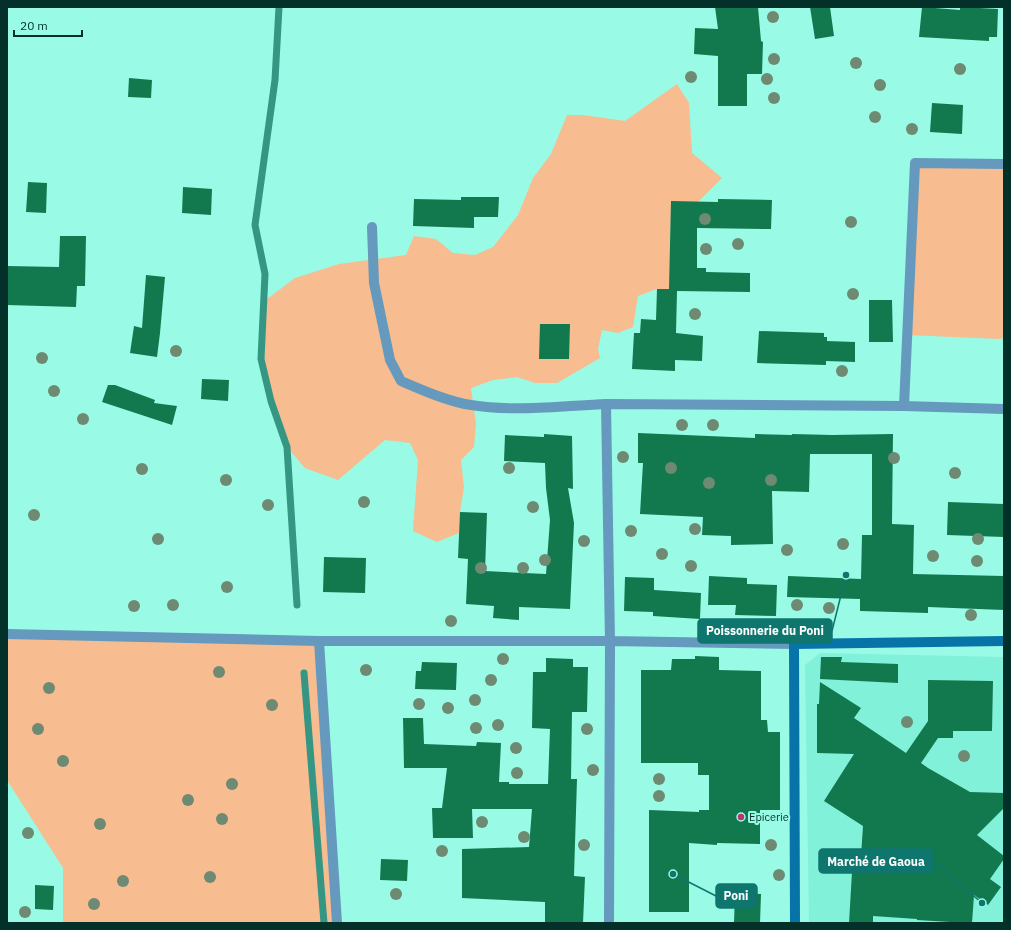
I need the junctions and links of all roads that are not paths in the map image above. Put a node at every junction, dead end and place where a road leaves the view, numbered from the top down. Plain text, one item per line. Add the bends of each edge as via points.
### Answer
1 (1004, 164) edge
2 (372, 227) dead end
3 (606, 404) junction
4 (904, 406) junction
5 (1004, 409) edge
6 (7, 634) edge
7 (1004, 640) edge
8 (319, 641) junction
9 (610, 641) junction
10 (794, 644) junction
11 (337, 923) edge
12 (609, 923) edge
13 (795, 923) edge

1 - 4 street via 915,163
2 - 3 street via 374,283 390,360 401,381 470,405 510,408
3 - 4 street
3 - 9 street
4 - 5 street
6 - 8 street
7 - 10 main road
8 - 9 street
8 - 11 street
9 - 10 street
9 - 12 street
10 - 13 main road

